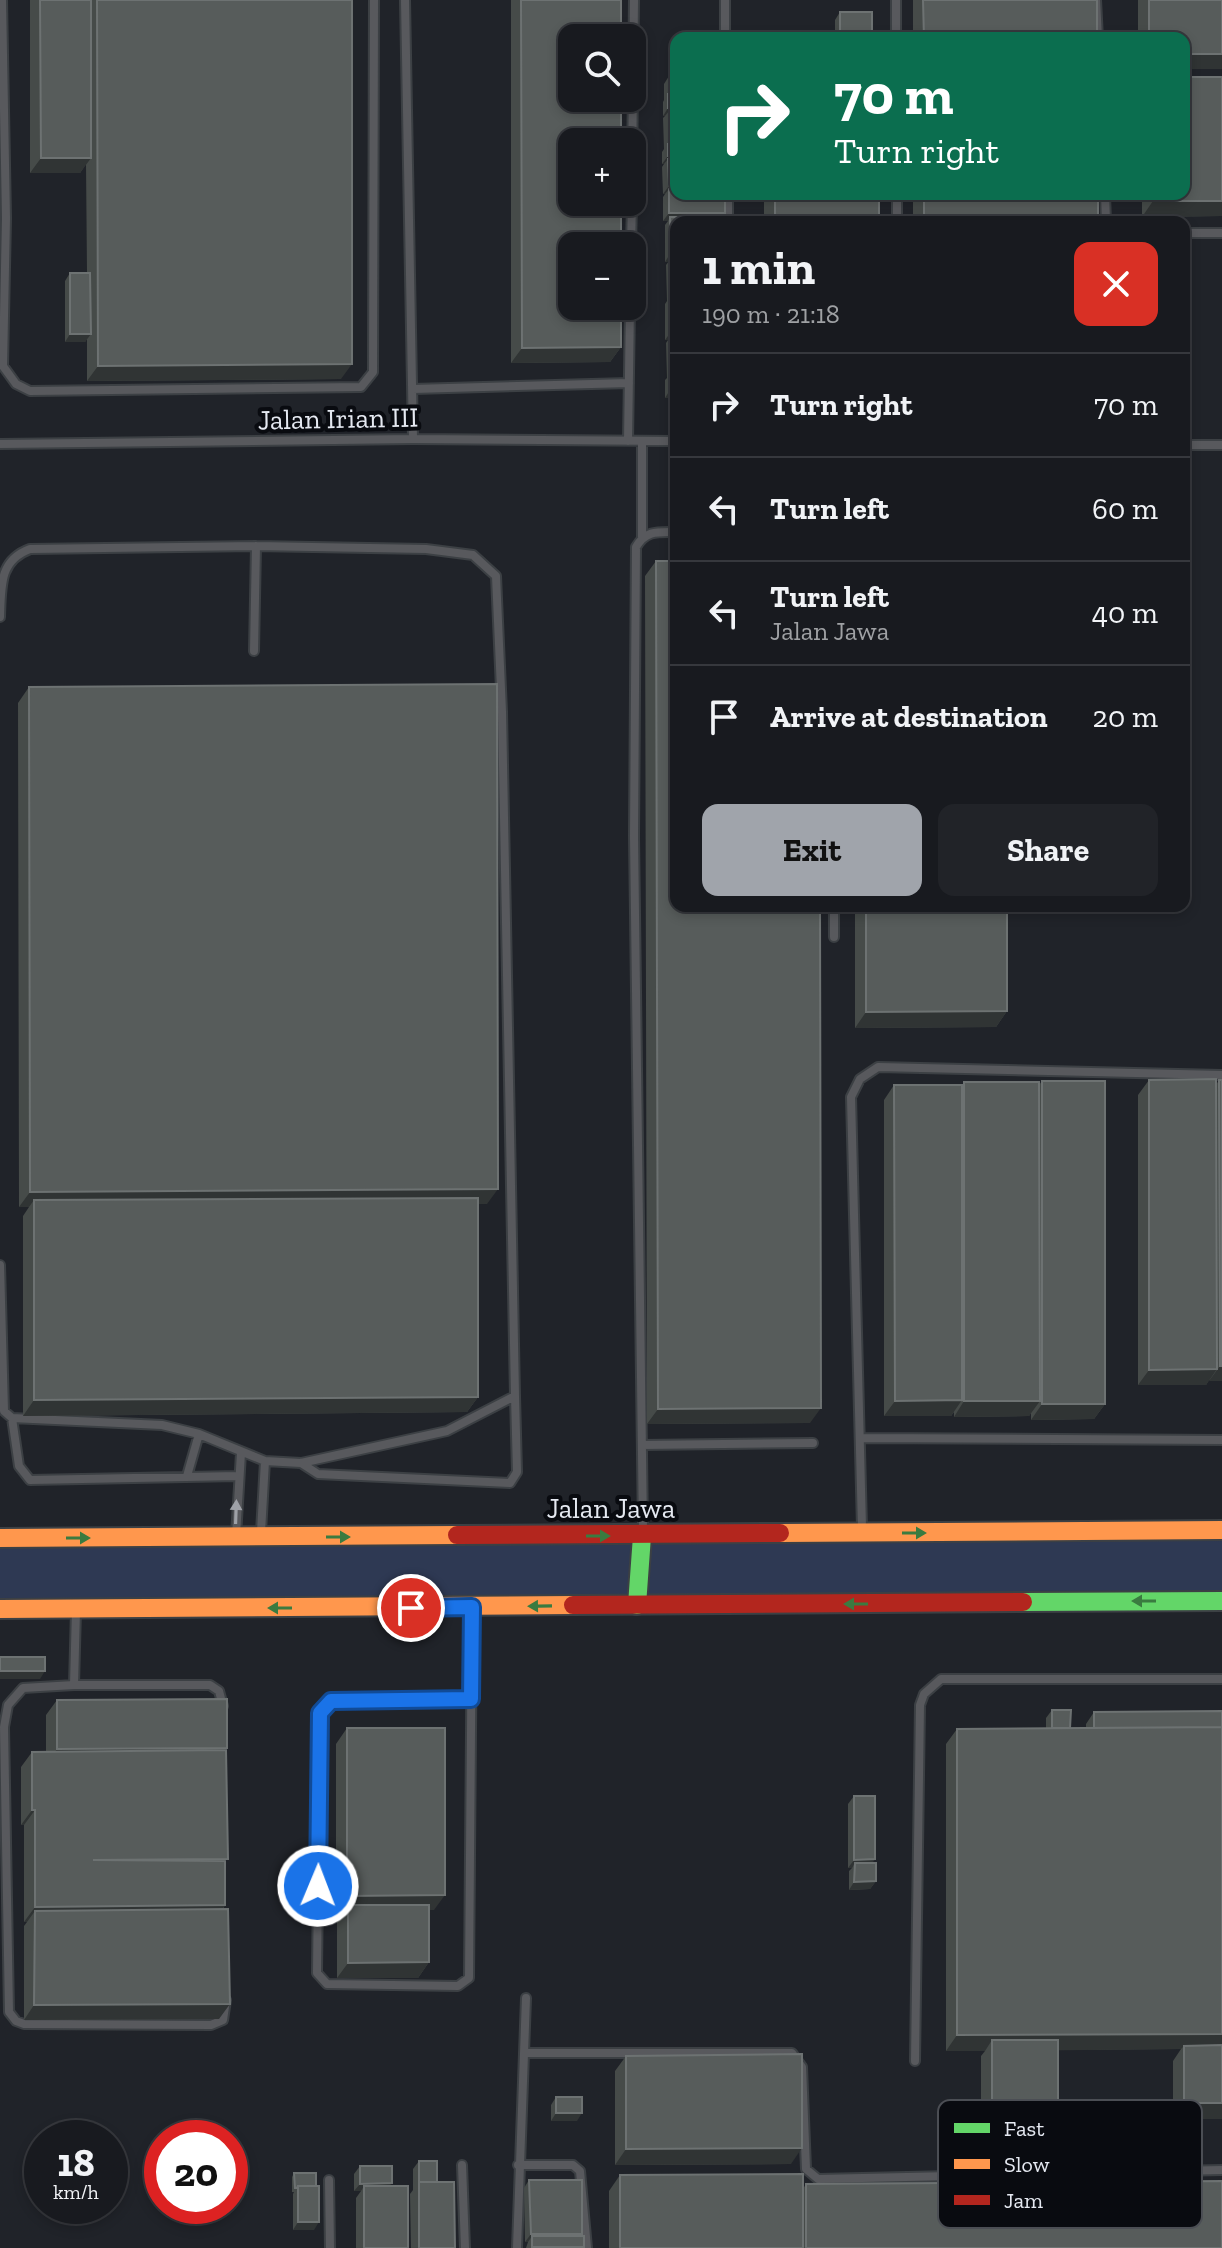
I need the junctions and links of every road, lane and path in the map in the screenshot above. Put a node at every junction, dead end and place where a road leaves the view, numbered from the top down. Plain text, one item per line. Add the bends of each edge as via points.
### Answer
1 (2, 0) edge
2 (374, 0) edge
3 (405, 0) edge
4 (634, 0) edge
5 (725, 0) edge
6 (896, 0) edge
7 (1096, 0) edge
8 (725, 32) edge
9 (896, 32) edge
10 (1098, 32) edge
11 (632, 128) edge
12 (3, 218) edge
13 (1190, 233) edge
14 (1222, 233) edge
15 (630, 320) edge
16 (629, 383) junction
17 (413, 389) junction
18 (413, 439) junction
19 (628, 441) junction
20 (670, 441) edge
21 (642, 442) junction
22 (0, 444) edge
23 (1190, 445) edge
24 (1222, 445) edge
25 (670, 532) edge
26 (642, 537) junction
27 (256, 546) junction
28 (0, 617) edge
29 (254, 651) dead end
30 (834, 912) edge
31 (834, 937) dead end
32 (1222, 1075) edge
33 (0, 1265) edge
34 (515, 1396) junction
35 (12, 1418) junction
36 (199, 1434) junction
37 (860, 1438) junction
38 (1222, 1440) edge
39 (813, 1443) dead end
40 (642, 1445) junction
41 (241, 1453) junction
42 (265, 1461) junction
43 (301, 1463) junction
44 (187, 1476) junction
45 (238, 1476) junction
46 (1222, 1530) edge
47 (863, 1533) junction
48 (642, 1536) junction
49 (261, 1537) junction
50 (0, 1538) edge
51 (236, 1538) junction
52 (1222, 1601) edge
53 (637, 1605) junction
54 (472, 1607) junction
55 (0, 1609) edge
56 (76, 1609) junction
57 (1222, 1679) edge
58 (74, 1685) junction
59 (471, 1699) junction
60 (223, 1716) edge
61 (226, 1991) edge
62 (526, 1998) dead end
63 (525, 2053) junction
64 (915, 2061) dead end
65 (462, 2165) dead end
66 (518, 2165) junction
67 (1202, 2170) edge
68 (1222, 2170) edge
69 (938, 2176) edge
70 (329, 2180) dead end
71 (330, 2248) edge
72 (465, 2248) edge
73 (517, 2248) edge
74 (587, 2248) edge

1 - 12 lane
2 - 12 lane via 373,372 361,387 30,391 16,384 3,366
3 - 17 lane
4 - 11 lane
5 - 8 lane
6 - 9 lane
7 - 10 lane
13 - 14 lane
15 - 16 lane
16 - 17 lane
16 - 19 lane
17 - 18 lane
18 - 19 lane, Jalan Irian III
18 - 22 lane, Jalan Irian III
19 - 21 lane, Jalan Irian III
20 - 21 lane, Jalan Irian III
21 - 26 lane
23 - 24 lane
25 - 26 lane
26 - 40 lane via 636,547 634,836
27 - 28 lane via 30,549 14,554 1,569
27 - 29 lane
27 - 34 lane via 426,549 473,555 496,576
30 - 31 lane
32 - 37 lane via 878,1067 860,1079 851,1097
33 - 35 lane via 4,1411
34 - 43 lane via 447,1431
34 - 43 lane via 517,1472 510,1483 318,1474
35 - 36 lane via 162,1425
35 - 44 lane via 19,1466 30,1480
36 - 41 lane
36 - 44 lane
37 - 38 lane
37 - 47 lane
39 - 40 lane
40 - 48 lane
41 - 42 lane
41 - 45 lane
42 - 43 lane
42 - 49 lane
44 - 45 lane
51 -> 45 lane
47 -> 46 street, Jalan Jawa
47 - 48 street, Jalan Jawa
49 -> 48 street, Jalan Jawa
48 - 53 street
49 - 51 street, Jalan Jawa
50 -> 51 street, Jalan Jawa
52 -> 53 street
53 -> 54 street
54 -> 56 street
54 - 59 lane
55 - 56 street
56 - 58 lane
57 - 64 lane via 941,1679 924,1694
58 - 60 lane via 210,1685 223,1700
58 - 61 lane via 23,1688 8,1705 4,1727 9,2012 24,2024 211,2025 223,2020
59 - 59 lane via 469,1978 458,1986 327,1984 317,1973 320,1713 331,1701
62 - 63 lane
63 - 66 lane
63 - 69 lane via 792,2053 802,2067 806,2169 818,2179
65 - 72 lane
66 - 73 lane
66 - 74 lane via 573,2165 580,2171
67 - 68 lane
70 - 71 lane

